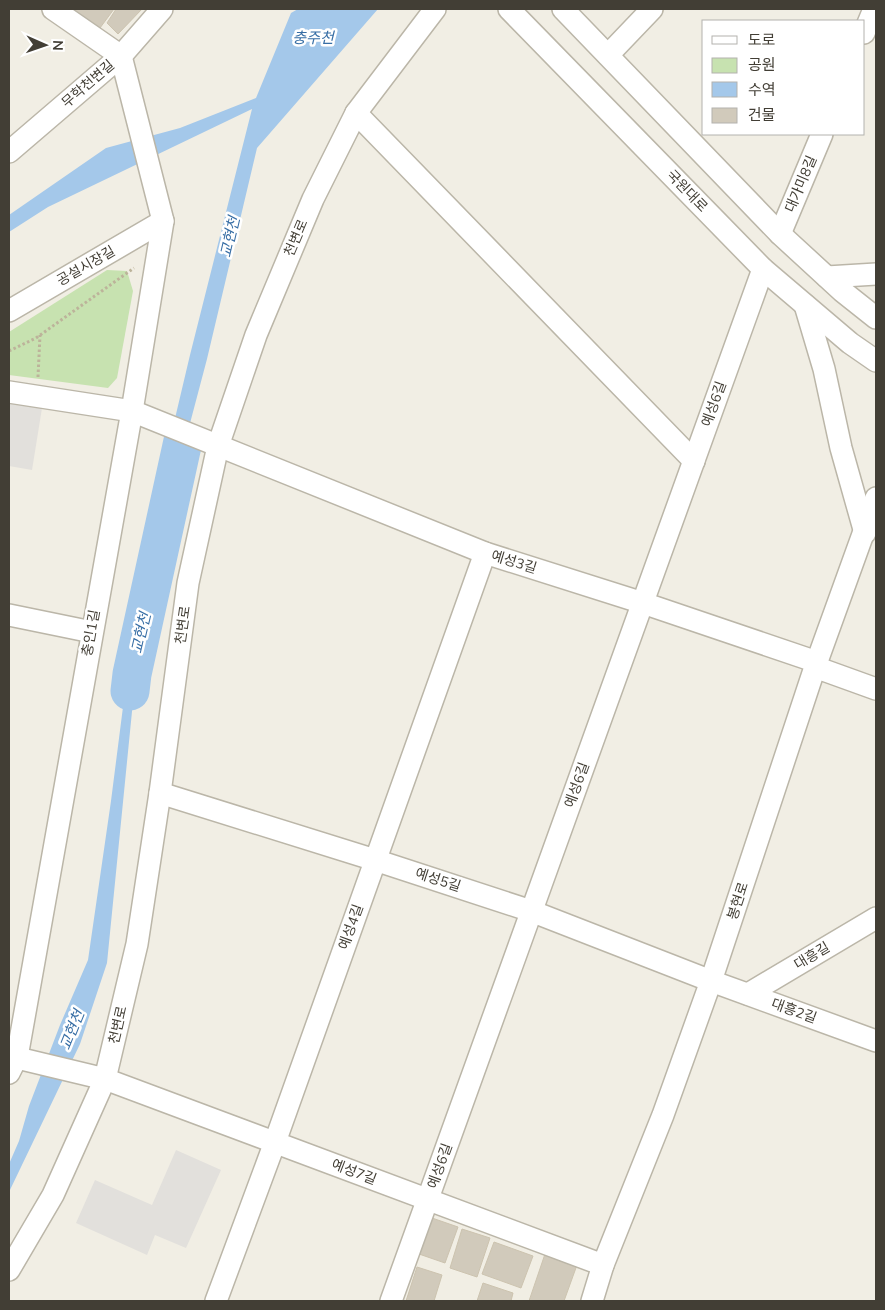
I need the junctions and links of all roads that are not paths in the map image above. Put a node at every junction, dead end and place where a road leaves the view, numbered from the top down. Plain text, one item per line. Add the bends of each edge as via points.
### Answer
1 (53, 9) edge
2 (162, 9) edge
3 (435, 9) edge
4 (509, 9) edge
5 (563, 9) edge
6 (652, 9) edge
7 (874, 9) edge
8 (865, 30) edge
9 (608, 55) junction
10 (121, 56) junction
11 (356, 113) junction
12 (822, 135) edge
13 (9, 152) edge
14 (163, 221) junction
15 (780, 234) junction
16 (763, 269) junction
17 (876, 274) edge
18 (827, 277) junction
19 (804, 304) junction
20 (9, 311) edge
21 (876, 318) edge
22 (876, 361) edge
23 (9, 392) edge
24 (132, 411) junction
25 (218, 446) junction
26 (694, 460) junction
27 (876, 498) edge
28 (870, 528) edge
29 (485, 553) junction
30 (643, 603) junction
31 (9, 614) edge
32 (92, 632) junction
33 (816, 664) junction
34 (876, 689) edge
35 (160, 793) junction
36 (375, 860) junction
37 (532, 911) junction
38 (876, 918) edge
39 (711, 980) junction
40 (748, 994) junction
41 (876, 1041) edge
42 (11, 1062) edge
43 (105, 1079) junction
44 (275, 1142) junction
45 (428, 1200) junction
46 (603, 1265) junction
47 (9, 1270) edge
48 (216, 1301) edge
49 (391, 1301) edge
50 (592, 1301) edge

1 - 10 street
2 - 10 street, 무학천변길
3 - 11 street, 천변로
4 - 16 street, 국원대로
5 - 9 street
6 - 9 street
7 - 8 street
9 - 15 street
10 - 13 street, 무학천변길
10 - 14 street, 충인1길
11 - 25 street, 천변로 via 313,199 256,335
11 - 26 street
12 - 15 street, 대가미8길
14 - 20 street, 공설시장길
14 - 24 street, 충인1길
15 - 18 street
16 - 19 street, 국원대로
16 - 26 street, 예성6길
17 - 18 street
18 - 21 street
19 - 22 street, 국원대로
19 - 28 street via 824,369 841,448
23 - 24 street, 예성3길
24 - 25 street, 예성3길
24 - 32 street, 충인1길
25 - 29 street, 예성3길
25 - 35 street, 천변로 via 188,583
26 - 30 street, 예성6길
27 - 28 street, 봉현로
28 - 33 street, 봉현로
29 - 30 street, 예성3길
29 - 36 street, 예성4길
30 - 33 street, 예성3길
30 - 37 street, 예성6길
31 - 32 street
32 - 42 street, 충인1길
33 - 34 street, 예성3길
33 - 39 street, 봉현로
35 - 36 street, 예성5길
35 - 43 street, 천변로 via 137,944
36 - 37 street, 예성5길
36 - 44 street, 예성4길
37 - 39 street, 예성5길
37 - 45 street, 예성6길
38 - 40 street, 대흥길
39 - 40 street, 대흥2길
39 - 46 street, 봉현로 via 663,1115
40 - 41 street, 대흥2길
42 - 43 street, 예성7길
43 - 44 street, 예성7길
43 - 47 street, 천변로 via 53,1195
44 - 45 street, 예성7길
44 - 48 street, 예성4길
45 - 46 street, 예성7길
45 - 49 street, 예성6길
46 - 50 street, 봉현로

